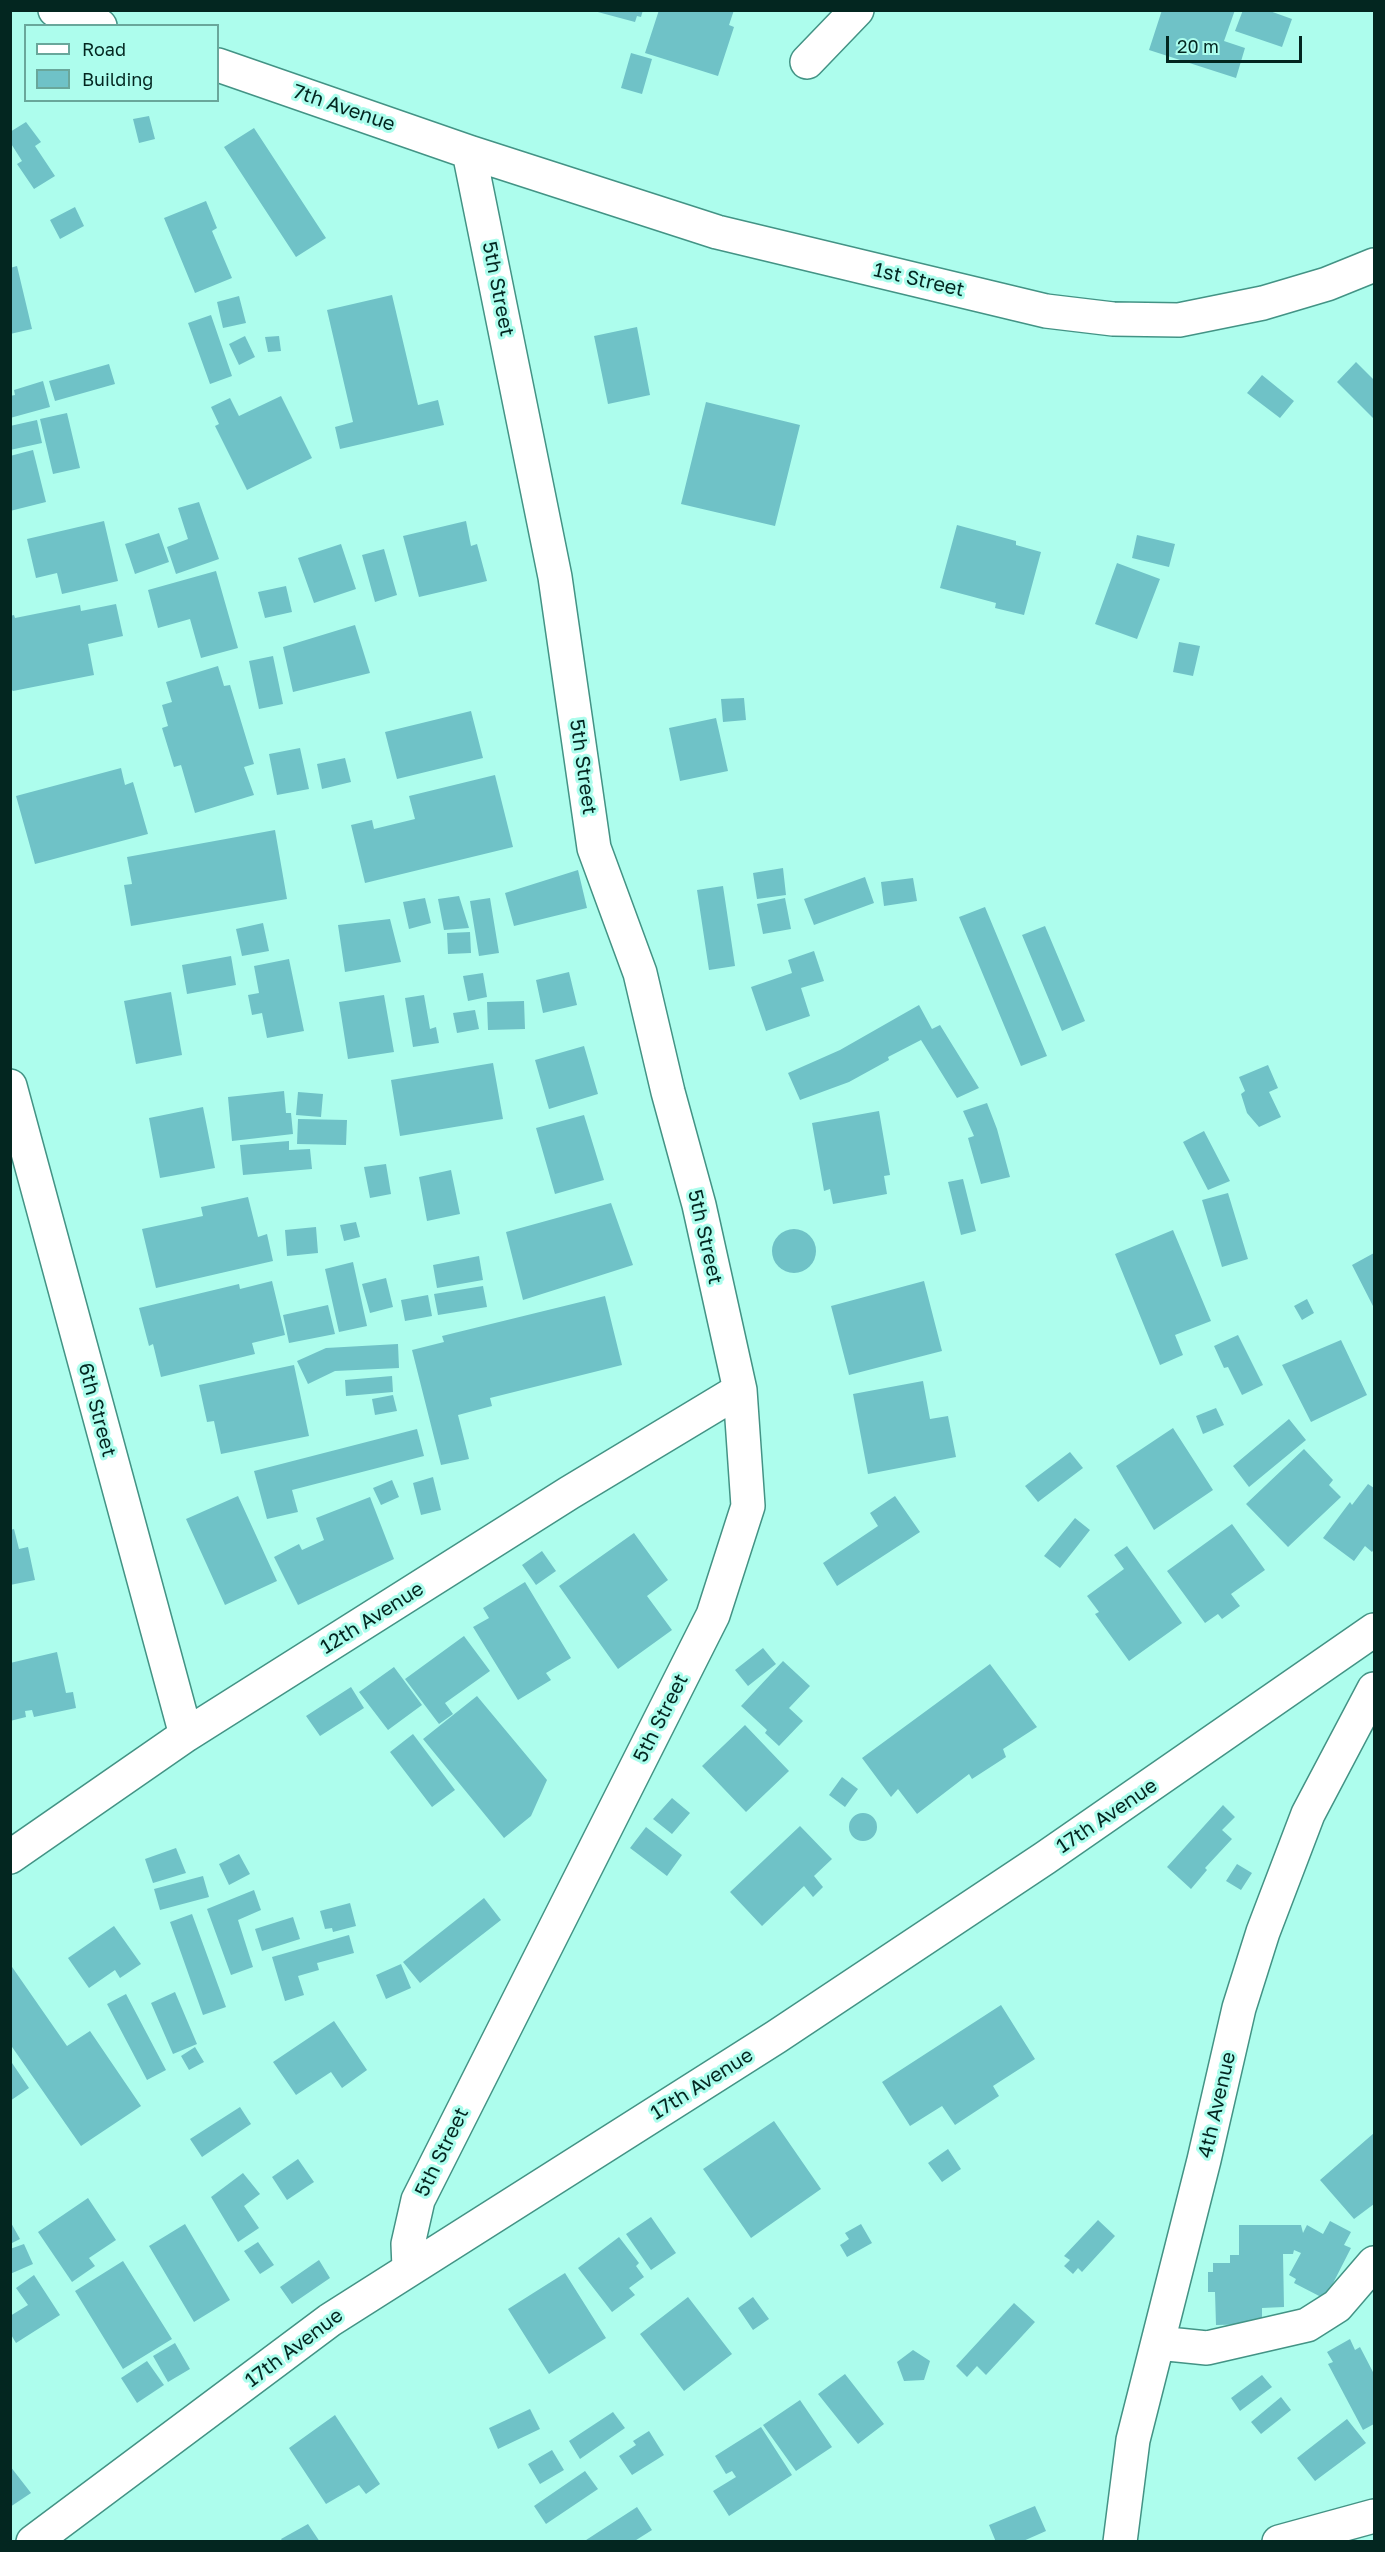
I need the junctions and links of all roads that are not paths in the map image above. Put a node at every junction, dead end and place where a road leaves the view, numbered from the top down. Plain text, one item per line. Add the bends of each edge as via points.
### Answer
1 (55, 10) edge
2 (857, 10) edge
3 (94, 24) edge
4 (807, 62) dead end
5 (219, 65) edge
6 (470, 152) junction
7 (1374, 265) edge
8 (10, 1086) edge
9 (740, 1390) junction
10 (1374, 1630) edge
11 (1374, 1689) edge
12 (186, 1735) junction
13 (10, 1857) edge
14 (1374, 2263) edge
15 (409, 2268) junction
16 (1158, 2343) junction
17 (1374, 2516) edge
18 (33, 2541) edge
19 (1120, 2541) edge
20 (1279, 2541) edge

1 - 3 street
2 - 4 street
5 - 6 street, 7th Avenue
6 - 7 street, 1st Street via 717,232 1057,312 1113,319 1179,320 1263,303
6 - 9 street, 5th Street via 555,577 594,848 640,972 699,1205
8 - 12 street, 6th Street
9 - 12 street, 12th Avenue
9 - 15 street, 5th Street via 748,1506 712,1615 418,2200 408,2244
10 - 15 street, 17th Avenue via 1055,1852 776,2037
11 - 16 street, 4th Avenue via 1308,1814 1263,1932 1239,2008
12 - 13 street, 12th Avenue
14 - 16 street via 1337,2306 1307,2325 1207,2348
15 - 18 street, 17th Avenue via 330,2320
16 - 19 street, 4th Avenue via 1133,2440
17 - 20 street

